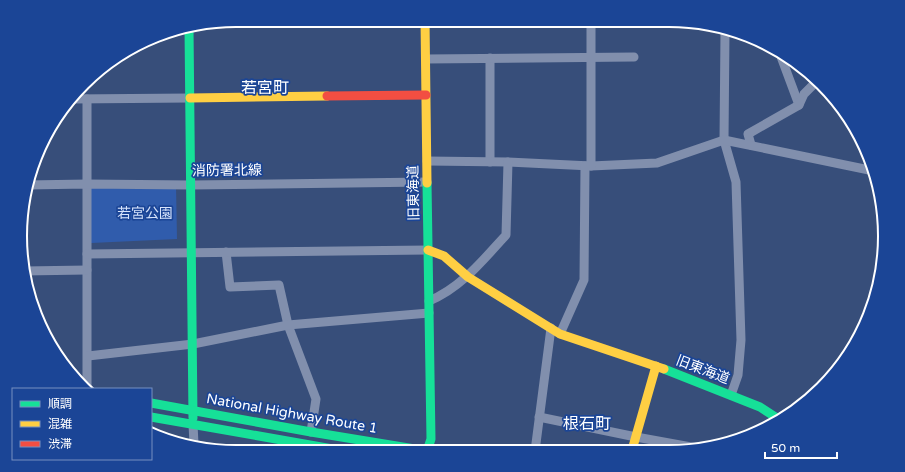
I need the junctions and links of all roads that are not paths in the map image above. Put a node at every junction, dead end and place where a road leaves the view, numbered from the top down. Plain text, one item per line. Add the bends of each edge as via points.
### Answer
1 (425, 27) edge
2 (591, 27) edge
3 (189, 32) edge
4 (725, 35) edge
5 (634, 57) dead end
6 (490, 58) junction
7 (591, 58) junction
8 (426, 59) junction
9 (782, 60) edge
10 (813, 85) edge
11 (426, 95) junction
12 (190, 98) junction
13 (78, 99) edge
14 (87, 99) junction
15 (799, 105) junction
16 (724, 140) junction
17 (751, 145) junction
18 (427, 161) junction
19 (490, 162) junction
20 (508, 162) junction
21 (588, 166) junction
22 (867, 170) edge
23 (427, 182) junction
24 (87, 184) junction
25 (33, 185) edge
26 (191, 185) junction
27 (428, 250) junction
28 (226, 252) junction
29 (192, 253) junction
30 (87, 254) junction
31 (87, 270) junction
32 (30, 271) edge
33 (468, 277) junction
34 (429, 302) junction
35 (429, 313) junction
36 (288, 326) junction
37 (551, 328) junction
38 (560, 334) junction
39 (193, 344) junction
40 (88, 356) junction
41 (656, 366) junction
42 (87, 383) edge
43 (731, 395) junction
44 (152, 403) edge
45 (193, 410) junction
46 (152, 416) edge
47 (540, 417) junction
48 (775, 417) edge
49 (193, 424) junction
50 (312, 432) junction
51 (636, 437) junction
52 (283, 440) junction
53 (194, 441) edge
54 (282, 445) edge
55 (311, 445) edge
56 (391, 445) edge
57 (429, 445) edge
58 (536, 445) edge
59 (634, 445) edge
60 (680, 445) edge

1 - 8 main road, 旧東海道
2 - 7 street
3 - 12 main road
4 - 16 street
5 - 7 street
6 - 7 street
6 - 8 street
6 - 19 street
7 - 21 street
8 - 11 main road, 旧東海道
9 - 15 street
10 - 15 street via 804,94
11 - 12 main road
11 - 18 main road, 旧東海道
12 - 14 street
12 - 26 main road
13 - 14 street
14 - 24 street
15 - 17 street via 748,134
16 - 17 street
16 - 21 street via 657,163
16 - 43 street via 736,182 741,340 738,375
17 - 22 street
18 - 19 street
18 - 23 main road, 旧東海道
19 - 20 street
20 - 21 street
20 - 33 street via 506,235
21 - 38 street via 584,280
23 - 26 street, 消防署北線
23 - 27 main road, 旧東海道
24 - 25 street, 消防署北線
24 - 26 street, 消防署北線
24 - 30 street
26 - 29 main road
27 - 28 street
27 - 33 main road, 旧東海道 via 444,256
27 - 34 main road
28 - 29 street
28 - 36 street via 230,287 279,285
29 - 30 street
29 - 39 main road
30 - 31 street
31 - 32 street
31 - 40 street
33 - 34 street
33 - 37 main road, 旧東海道
34 - 35 main road
35 - 36 street
35 - 57 main road via 431,438
36 - 39 street
36 - 50 street via 316,398
37 - 38 main road, 旧東海道
37 - 47 street
38 - 41 main road, 旧東海道
39 - 40 street
39 - 45 main road
40 - 42 street
41 - 43 main road, 旧東海道
41 - 51 main road
43 - 48 main road, 旧東海道 via 760,407
44 - 45 main road, National Highway Route 1
45 - 49 main road
45 - 50 main road, National Highway Route 1
46 - 49 main road, National Highway Route 1
47 - 51 street
47 - 58 street
49 - 52 main road, National Highway Route 1
49 - 53 street
50 - 56 main road, National Highway Route 1
51 - 59 main road
51 - 60 street
52 - 54 street
52 - 55 main road, National Highway Route 1

